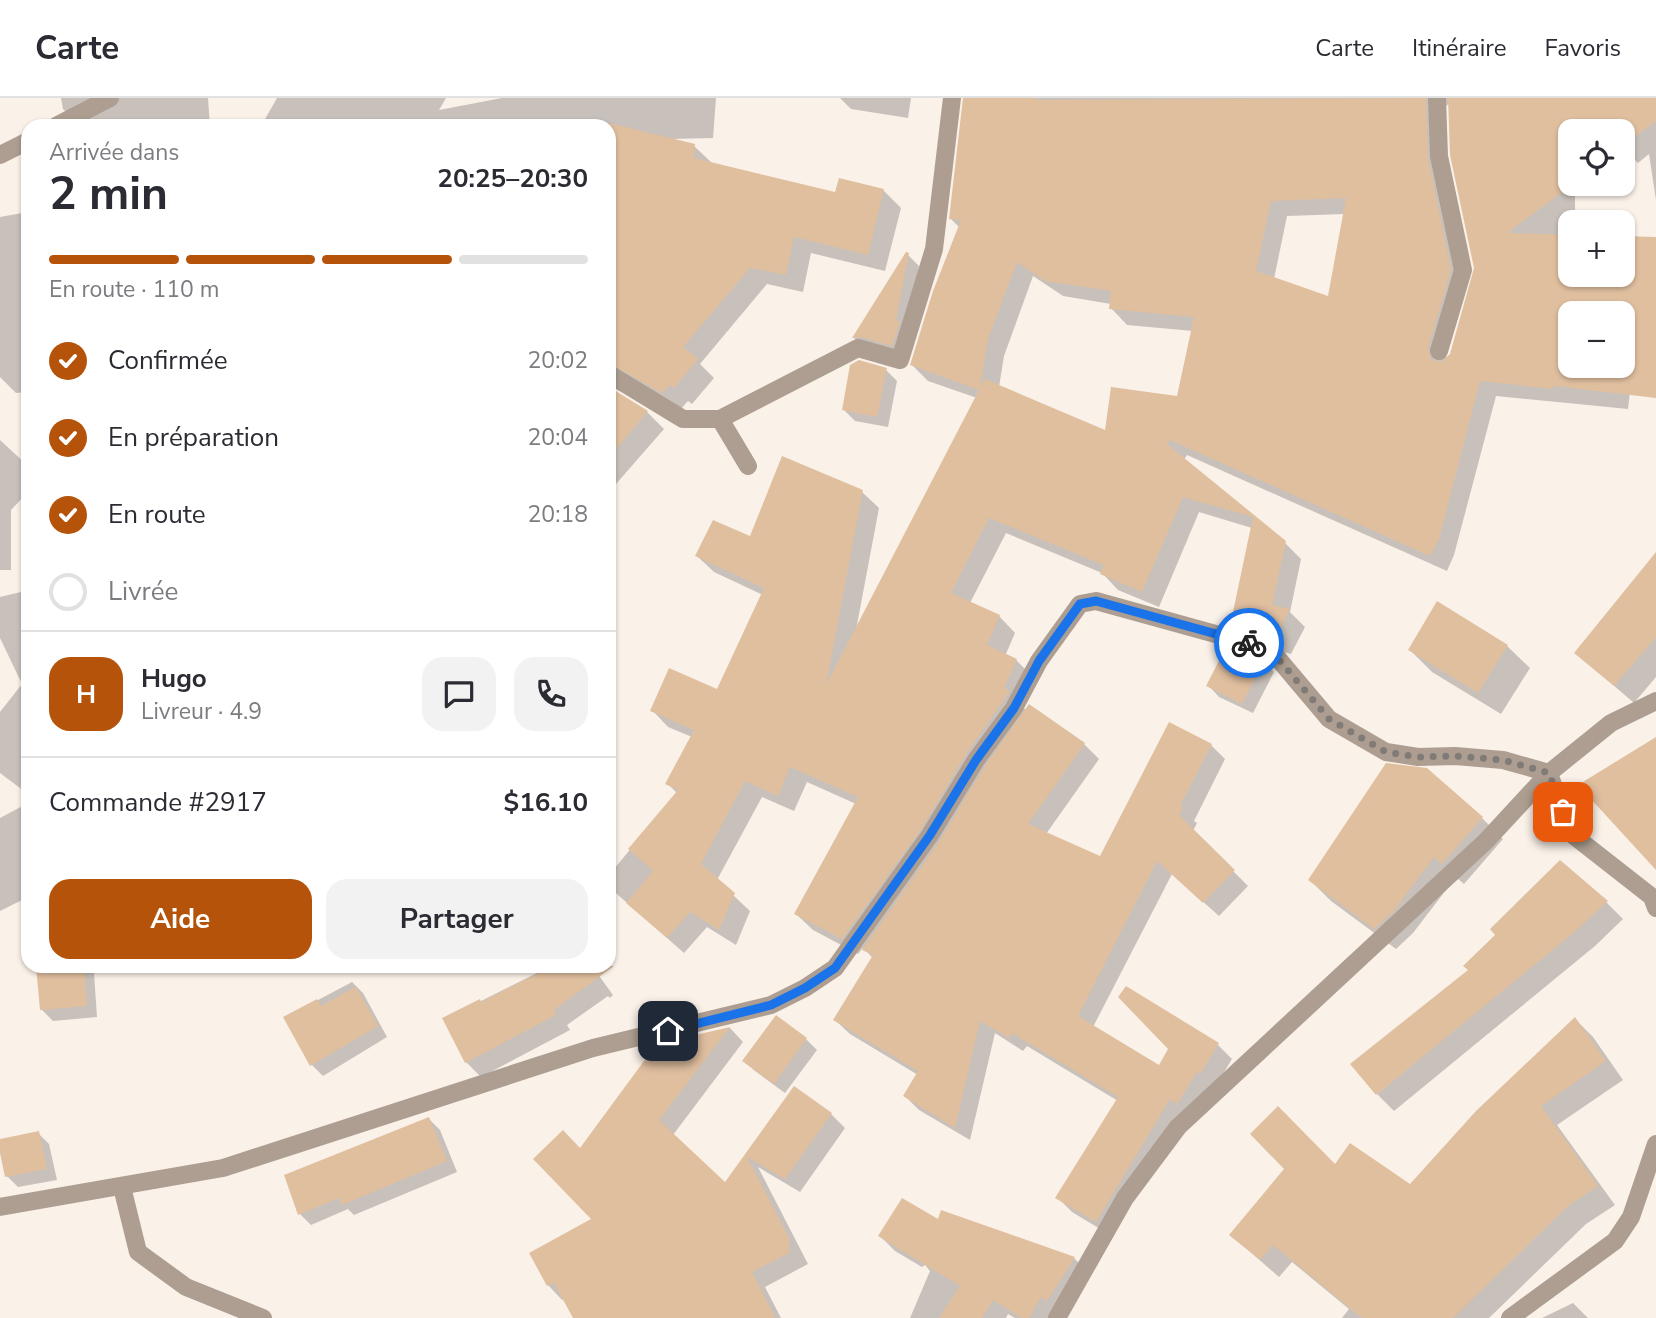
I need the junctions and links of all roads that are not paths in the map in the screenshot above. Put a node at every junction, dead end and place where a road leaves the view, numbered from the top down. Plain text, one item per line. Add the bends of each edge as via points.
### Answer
1 (110, 98) edge
2 (952, 98) edge
3 (1437, 98) edge
4 (70, 119) edge
5 (21, 144) edge
6 (0, 155) edge
7 (1439, 351) dead end
8 (616, 378) edge
9 (720, 419) junction
10 (748, 466) dead end
11 (1656, 701) edge
12 (1549, 773) junction
13 (1656, 908) edge
14 (1656, 1144) edge
15 (122, 1187) junction
16 (0, 1208) edge
17 (263, 1318) edge
18 (1057, 1318) edge
19 (1510, 1318) edge

1 - 4 street
2 - 9 street via 933,249 900,360 858,348
3 - 7 street via 1439,156 1463,270
5 - 6 street
8 - 9 street via 683,419
9 - 10 street
11 - 12 street via 1611,723
12 - 13 street via 1569,832 1652,897
12 - 15 street via 1503,760 1386,752 1329,719 1270,649 1096,601 1080,604 930,835 835,968 805,988 771,1005 593,1048 223,1168
12 - 18 street via 1486,841 1178,1127 1125,1198
14 - 19 street via 1631,1217 1615,1241
15 - 16 street
15 - 17 street via 138,1252 186,1287

